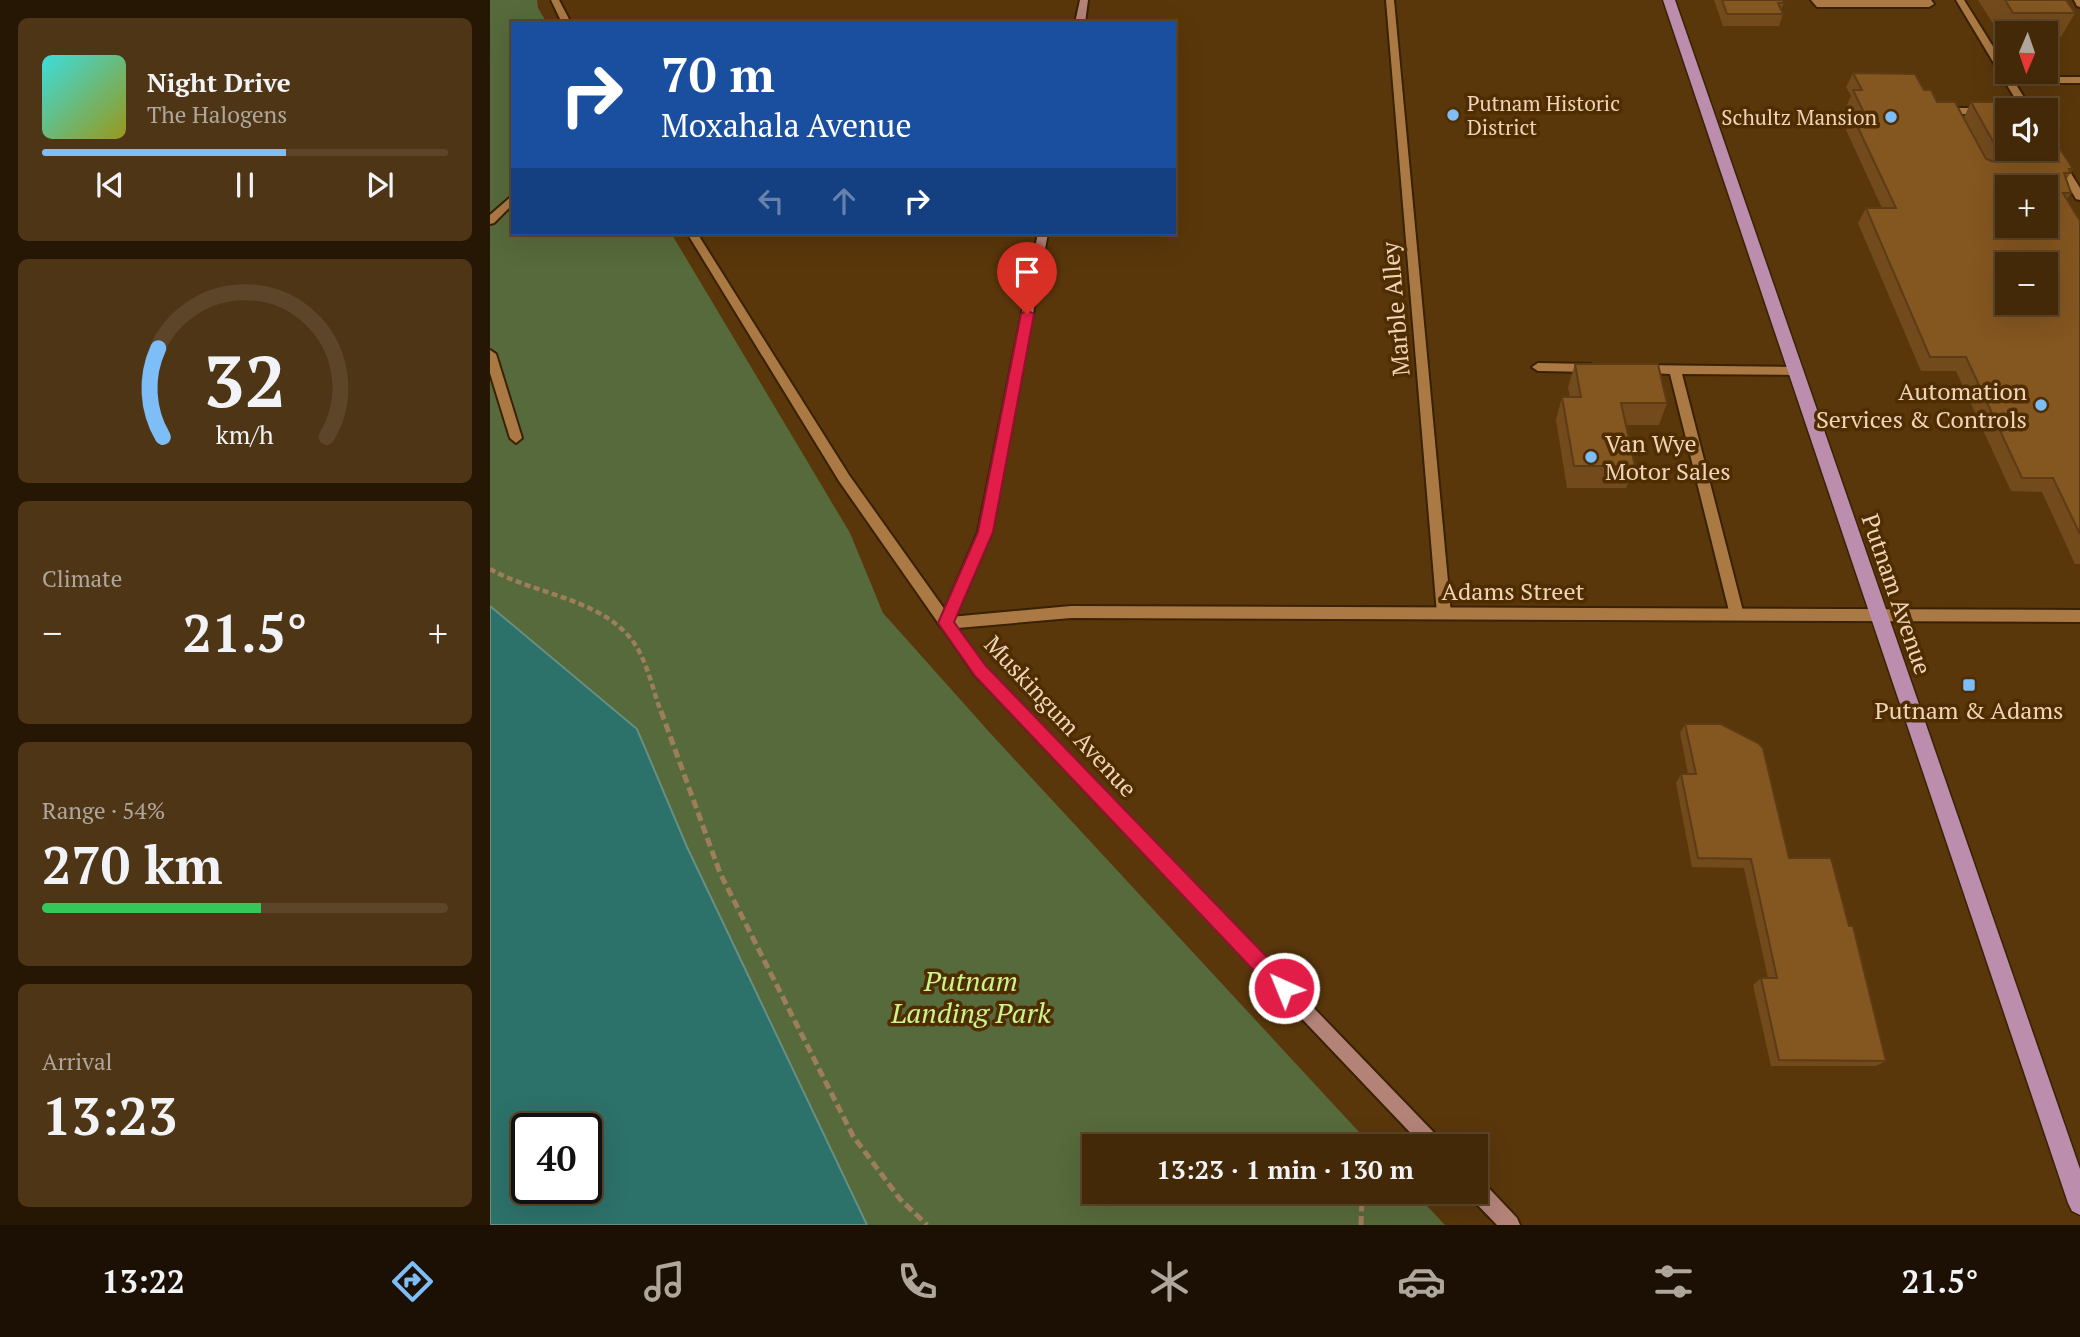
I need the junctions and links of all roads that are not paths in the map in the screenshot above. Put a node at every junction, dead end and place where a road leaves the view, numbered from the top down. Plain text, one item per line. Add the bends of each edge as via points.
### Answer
1 (555, 0) edge
2 (1084, 0) edge
3 (1390, 0) edge
4 (1669, 0) edge
5 (1815, 0) edge
6 (1927, 0) edge
7 (1960, 0) edge
8 (567, 21) edge
9 (1080, 21) edge
10 (1995, 57) edge
11 (2058, 80) edge
12 (2080, 80) edge
13 (1995, 111) edge
14 (1965, 135) edge
15 (2058, 161) edge
16 (2080, 197) edge
17 (511, 200) edge
18 (490, 221) edge
19 (693, 235) edge
20 (1043, 235) edge
21 (490, 354) edge
22 (1538, 368) dead end
23 (1606, 368) edge
24 (1620, 369) edge
25 (1675, 369) junction
26 (1796, 371) junction
27 (516, 439) dead end
28 (1444, 614) junction
29 (1737, 615) junction
30 (1879, 615) junction
31 (2080, 616) edge
32 (946, 623) junction
33 (1424, 1134) edge
34 (1488, 1202) edge
35 (2080, 1203) edge
36 (1510, 1225) edge

1 - 8 street
2 - 9 street
3 - 28 street, Marble Alley
4 - 26 main road, Putnam Avenue
5 - 6 street via 1817,4 1929,4
7 - 10 street
11 - 12 street
13 - 14 street via 1952,111
15 - 16 street
17 - 18 street
19 - 32 street, Muskingum Avenue via 844,478
20 - 32 street via 985,532
21 - 27 street
22 - 23 street
24 - 25 street
25 - 26 street
25 - 29 street
26 - 30 main road, Putnam Avenue
28 - 29 street, Adams Street
28 - 32 street, Adams Street via 1071,612
29 - 30 street, Adams Street
30 - 31 street, Adams Street
30 - 35 main road, Putnam Avenue
32 - 33 street, Muskingum Avenue via 981,671
34 - 36 street

